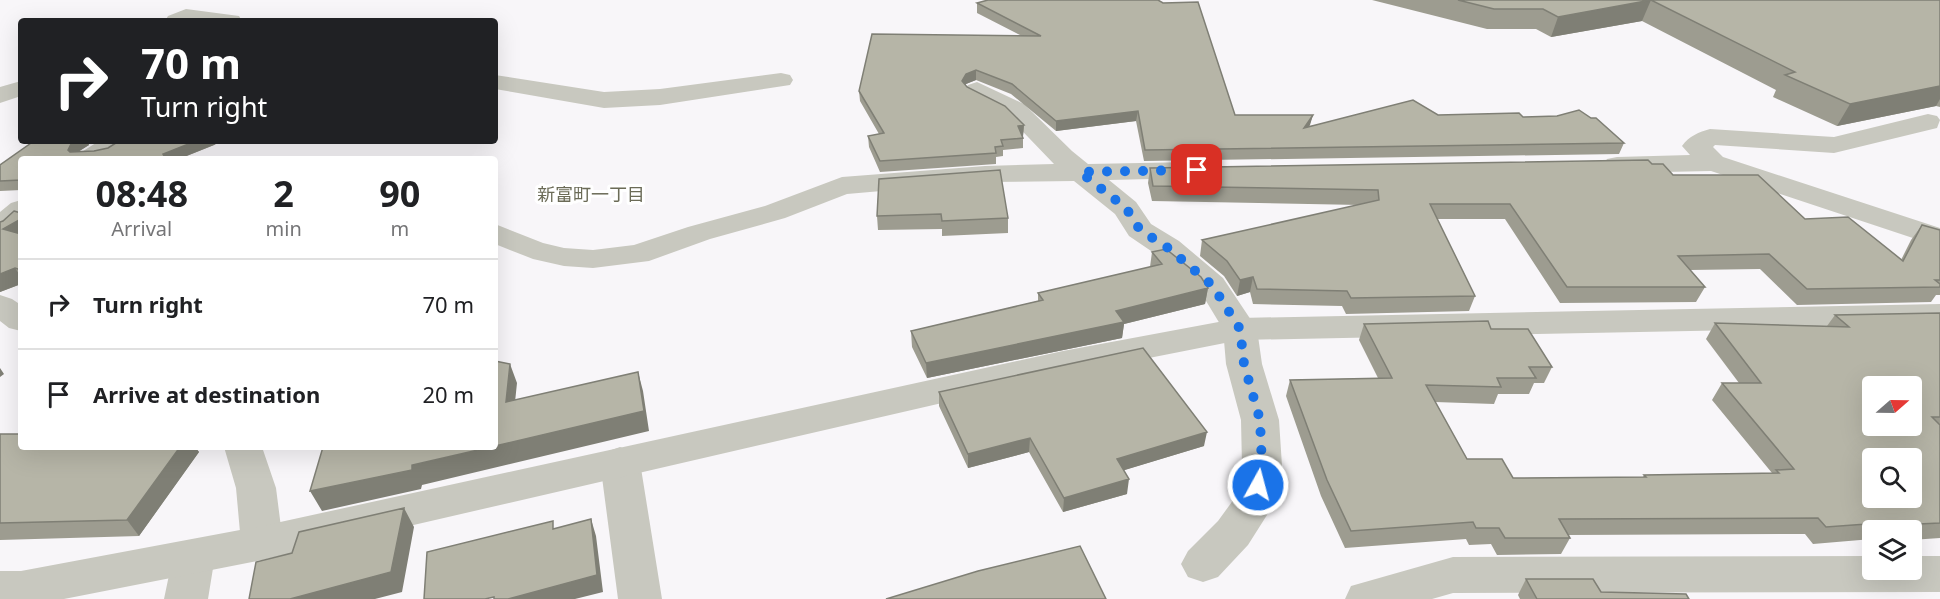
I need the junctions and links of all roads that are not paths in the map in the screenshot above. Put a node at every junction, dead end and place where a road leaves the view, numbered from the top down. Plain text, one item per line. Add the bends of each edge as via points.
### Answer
1 (182, 18) edge
2 (204, 18) edge
3 (781, 80) dead end
4 (498, 82) edge
5 (18, 89) edge
6 (977, 90) edge
7 (0, 95) edge
8 (1928, 122) dead end
9 (112, 144) edge
10 (94, 156) edge
11 (1713, 163) junction
12 (1594, 165) edge
13 (1223, 170) edge
14 (1080, 172) junction
15 (18, 212) edge
16 (0, 227) edge
17 (498, 234) edge
18 (1940, 238) edge
19 (0, 306) edge
20 (1940, 315) edge
21 (18, 318) edge
22 (1240, 329) junction
23 (244, 450) edge
24 (620, 462) junction
25 (262, 543) junction
26 (194, 556) junction
27 (1203, 564) dead end
28 (1940, 574) edge
29 (7, 591) edge
30 (186, 599) edge
31 (640, 599) edge
32 (1367, 599) edge

1 - 2 street
3 - 4 street via 660,97 604,100
5 - 7 street
6 - 14 street via 1015,109
8 - 11 street via 1834,145 1710,137 1696,146
9 - 10 street
11 - 12 street
11 - 18 street
13 - 14 street
14 - 17 street via 985,174 842,186 776,212 638,254 593,259 533,250
14 - 22 street via 1126,208 1140,230 1212,285
15 - 16 street
19 - 21 street
20 - 22 street
22 - 24 street via 1063,363
22 - 27 street via 1244,364 1260,420 1262,466 1253,504 1233,533
23 - 25 street via 256,488
24 - 25 street
24 - 31 street
25 - 26 street
26 - 29 street
26 - 30 street
28 - 32 street via 1453,575

